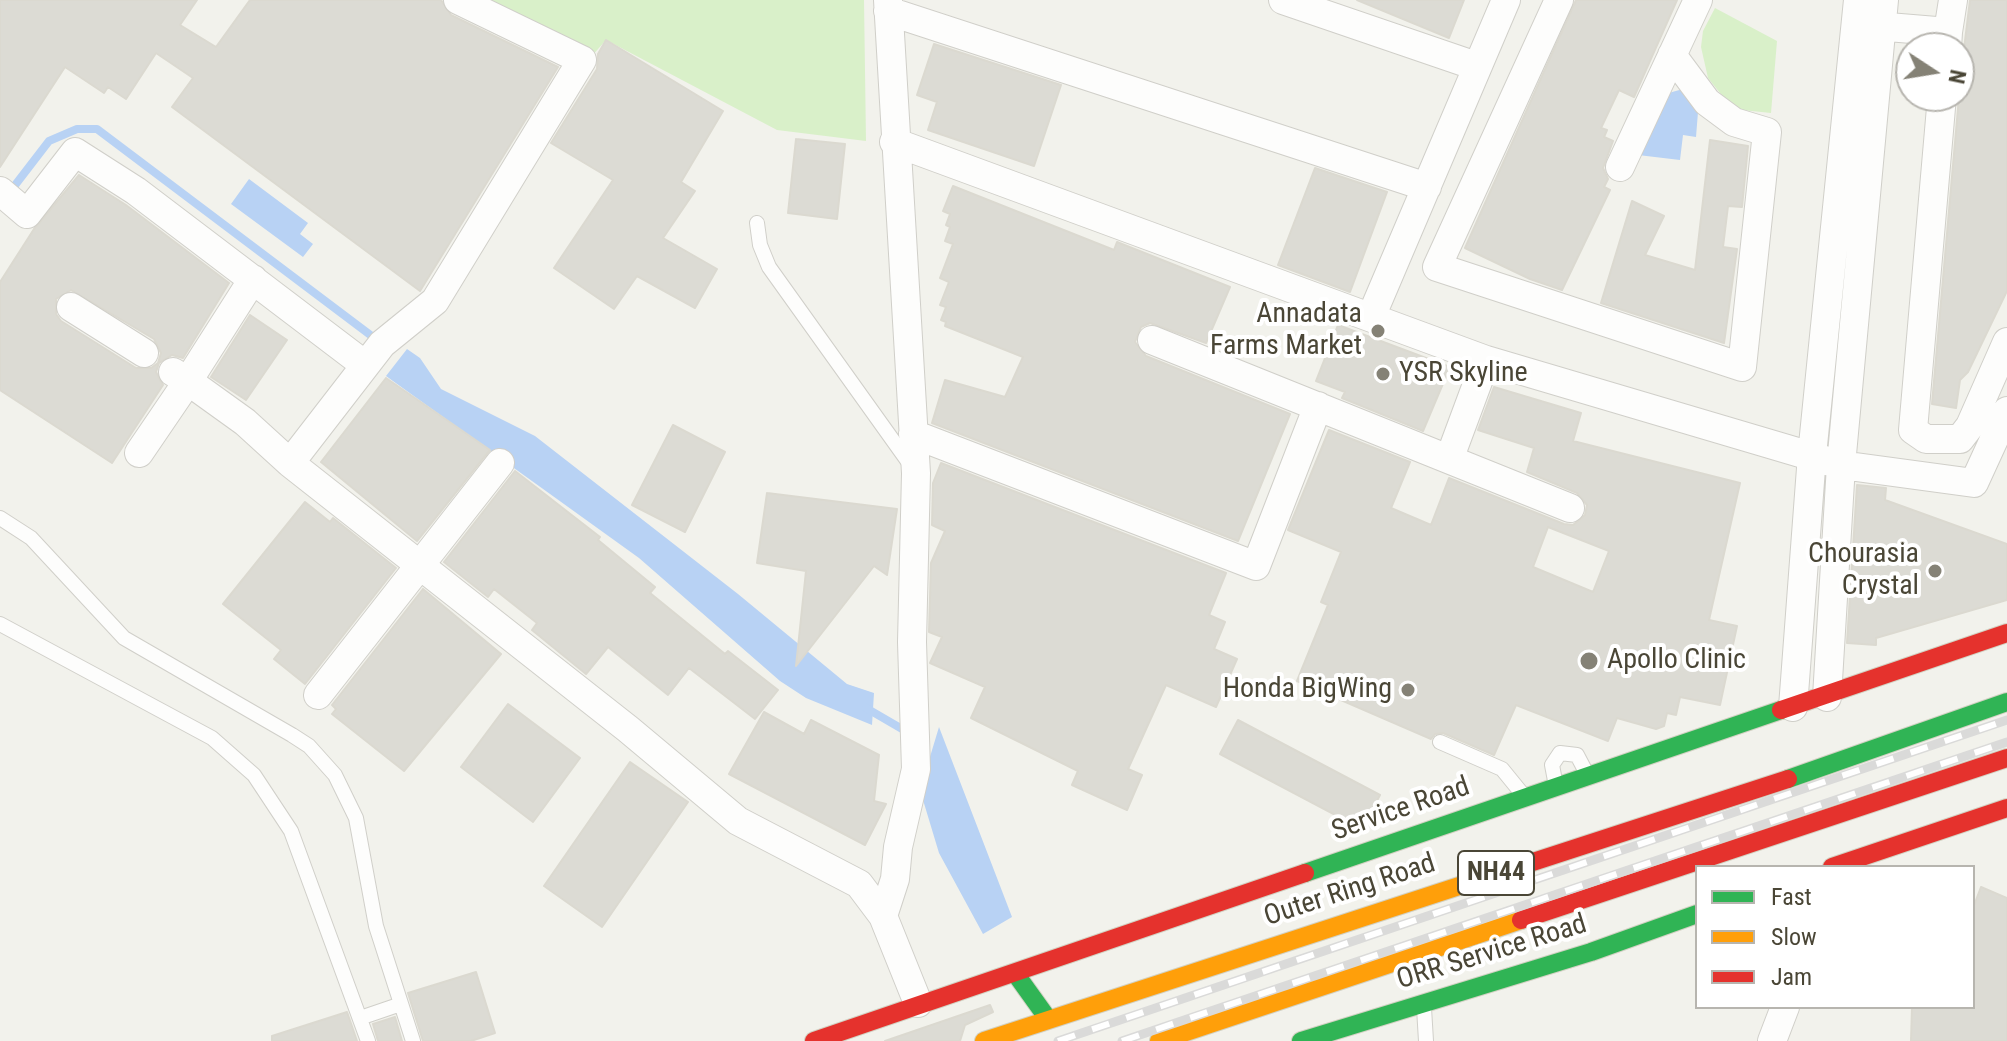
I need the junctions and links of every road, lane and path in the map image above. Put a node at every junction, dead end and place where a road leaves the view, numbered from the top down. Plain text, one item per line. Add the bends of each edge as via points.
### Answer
1 (458, 0) edge
2 (1283, 0) edge
3 (1506, 0) edge
4 (1559, 0) edge
5 (1698, 0) edge
6 (1953, 0) edge
7 (888, 5) edge
8 (1870, 13) edge
9 (1924, 32) edge
10 (1948, 32) edge
11 (1672, 55) junction
12 (1476, 66) junction
13 (1941, 112) edge
14 (894, 142) junction
15 (1620, 167) dead end
16 (1427, 187) junction
17 (0, 191) edge
18 (757, 223) dead end
19 (253, 279) junction
20 (71, 307) dead end
21 (1371, 317) junction
22 (1152, 340) dead end
23 (2007, 342) edge
24 (144, 353) dead end
25 (373, 355) junction
26 (1486, 360) junction
27 (180, 376) junction
28 (1318, 406) junction
29 (2007, 411) edge
30 (913, 434) junction
31 (139, 453) dead end
32 (1812, 455) junction
33 (1450, 457) junction
34 (290, 463) junction
35 (500, 463) dead end
36 (1841, 465) junction
37 (916, 473) junction
38 (1570, 508) dead end
39 (0, 518) edge
40 (421, 564) junction
41 (0, 624) edge
42 (2007, 633) edge
43 (318, 695) dead end
44 (1827, 697) junction
45 (2007, 702) edge
46 (1793, 707) junction
47 (1440, 742) dead end
48 (2007, 758) edge
49 (1587, 776) junction
50 (1556, 787) junction
51 (1524, 796) junction
52 (2007, 808) edge
53 (1838, 865) edge
54 (1695, 915) edge
55 (883, 916) junction
56 (1015, 973) junction
57 (918, 1003) junction
58 (401, 1004) junction
59 (1424, 1004) junction
60 (1784, 1009) edge
61 (360, 1018) junction
62 (1048, 1019) junction
63 (368, 1041) edge
64 (413, 1041) edge
65 (814, 1041) edge
66 (984, 1041) edge
67 (1159, 1041) edge
68 (1301, 1041) edge
69 (1426, 1041) edge
70 (1772, 1041) edge

1 - 25 street via 582,60 435,301
2 - 12 street
3 - 12 street
4 - 11 street via 1437,267 1742,367 1767,132 1734,122 1707,102
5 - 11 street
6 - 10 street
7 - 14 street
7 - 16 street
8 - 9 street
8 - 32 street
8 - 36 street
11 - 15 street
12 - 16 street
13 - 23 street via 1913,430 1926,439 1960,439
14 - 21 street
14 - 30 street
16 - 21 street
17 - 19 street via 27,214 75,152
18 - 37 lane via 769,267
19 - 25 street
19 - 27 street
20 - 24 street
21 - 26 street
22 - 28 street
25 - 34 street
26 - 32 street
26 - 33 street
27 - 31 street
27 - 34 street via 245,422
28 - 30 street via 1256,566
28 - 33 street
29 - 36 street via 1974,483
30 - 37 street
32 - 36 street
32 - 46 street
33 - 38 street
34 - 40 street
35 - 40 street
36 - 44 street
37 - 55 street via 916,769
39 - 58 lane via 31,538 135,647 292,735 329,767 356,818 370,900
40 - 43 street
40 - 55 street via 738,821 859,884
41 - 61 lane via 188,724 254,775 291,831
42 - 44 main road, Service Road
44 - 46 main road, Service Road
45 - 62 main road, Outer Ring Road / NH44 via 1824,767
46 - 49 main road, Service Road
47 - 51 lane via 1502,769
48 - 67 main road, NH44
49 - 50 main road, Service Road
49 - 50 lane via 1580,758 1563,752 1552,765
50 - 51 main road, Service Road
51 - 56 main road, Service Road
52 - 53 main road
54 - 59 main road, ORR Service Road
55 - 57 street
56 - 57 main road, Service Road
56 - 62 main road
57 - 65 main road, Service Road
58 - 61 lane
58 - 64 lane
59 - 68 main road, ORR Service Road
59 - 69 lane
60 - 70 street
61 - 63 lane
62 - 66 main road, Outer Ring Road / NH44

